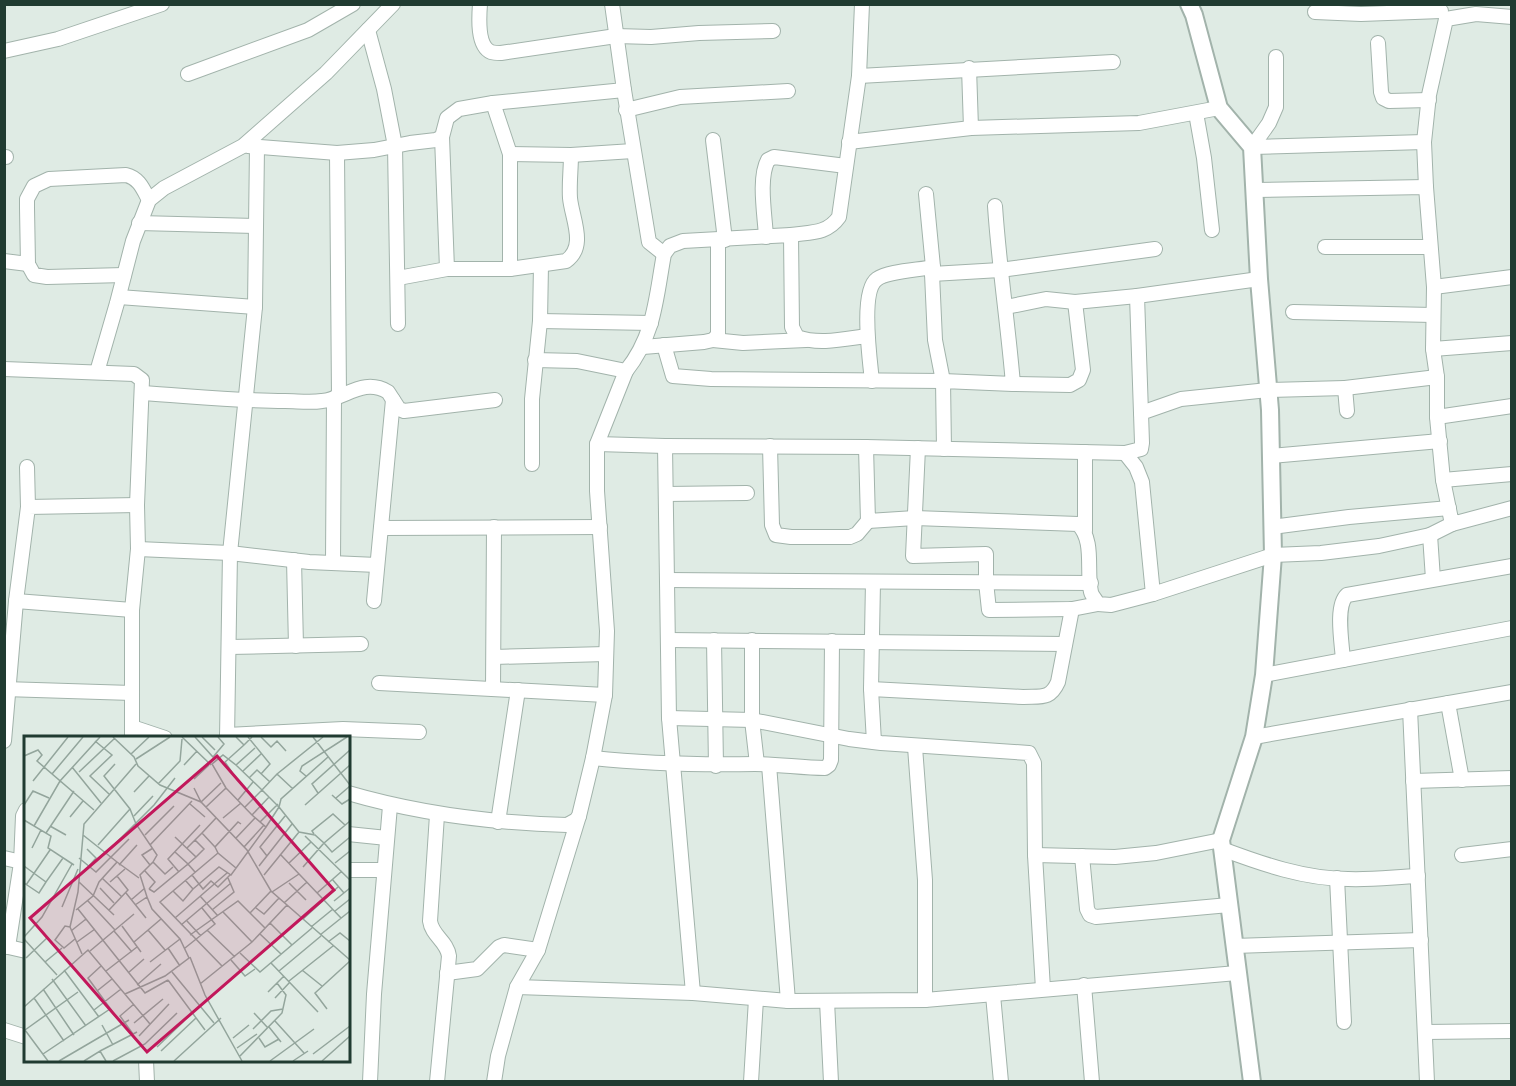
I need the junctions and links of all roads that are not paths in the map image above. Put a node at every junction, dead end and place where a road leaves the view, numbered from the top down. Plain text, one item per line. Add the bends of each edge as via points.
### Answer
1 (162, 4) edge
2 (353, 4) edge
3 (393, 4) edge
4 (480, 4) edge
5 (862, 4) edge
6 (1189, 4) edge
7 (616, 5) edge
8 (1315, 12) dead end
9 (1443, 12) edge
10 (1512, 17) edge
11 (368, 30) junction
12 (773, 31) dead end
13 (616, 36) junction
14 (1378, 43) dead end
15 (4, 51) edge
16 (1276, 57) dead end
17 (1113, 62) dead end
18 (969, 68) junction
19 (188, 74) dead end
20 (859, 76) junction
21 (624, 90) junction
22 (788, 91) dead end
23 (1429, 100) junction
24 (493, 103) junction
25 (1219, 108) junction
26 (626, 110) junction
27 (1196, 112) junction
28 (971, 128) junction
29 (442, 137) junction
30 (712, 141) dead end
31 (849, 142) junction
32 (1424, 142) junction
33 (250, 146) junction
34 (395, 146) junction
35 (1252, 147) junction
36 (633, 151) junction
37 (337, 153) junction
38 (510, 154) junction
39 (571, 155) junction
40 (846, 166) junction
41 (1426, 187) junction
42 (1255, 190) junction
43 (926, 194) dead end
44 (149, 200) junction
45 (995, 206) dead end
46 (139, 223) junction
47 (255, 226) junction
48 (1212, 230) dead end
49 (792, 235) junction
50 (766, 237) junction
51 (722, 240) junction
52 (1325, 247) dead end
53 (1430, 247) junction
54 (1155, 249) dead end
55 (664, 254) junction
56 (4, 261) edge
57 (28, 264) junction
58 (541, 265) junction
59 (447, 269) junction
60 (510, 269) junction
61 (1000, 270) junction
62 (932, 271) junction
63 (124, 275) junction
64 (1512, 276) edge
65 (398, 278) junction
66 (1259, 279) junction
67 (1434, 287) junction
68 (1137, 296) junction
69 (119, 297) junction
70 (1075, 302) junction
71 (255, 307) junction
72 (1006, 307) junction
73 (1293, 312) dead end
74 (1433, 315) junction
75 (540, 321) junction
76 (651, 323) junction
77 (398, 324) dead end
78 (867, 336) junction
79 (713, 340) junction
80 (806, 340) junction
81 (1512, 343) edge
82 (664, 345) junction
83 (643, 347) junction
84 (1433, 349) junction
85 (535, 360) junction
86 (4, 369) edge
87 (626, 371) junction
88 (97, 372) junction
89 (1437, 377) junction
90 (872, 381) junction
91 (944, 381) junction
92 (1012, 384) junction
93 (1345, 388) junction
94 (1268, 390) junction
95 (142, 393) junction
96 (337, 397) junction
97 (393, 400) junction
98 (495, 400) dead end
99 (247, 401) junction
100 (1512, 406) edge
101 (1347, 411) dead end
102 (1141, 413) junction
103 (1437, 417) junction
104 (1440, 441) junction
105 (597, 444) junction
106 (665, 446) junction
107 (770, 446) junction
108 (866, 447) junction
109 (918, 448) junction
110 (944, 449) junction
111 (1085, 452) junction
112 (1125, 453) junction
113 (1271, 456) junction
114 (532, 464) dead end
115 (27, 467) dead end
116 (1512, 474) edge
117 (1443, 480) junction
118 (747, 493) dead end
119 (666, 494) junction
120 (137, 506) junction
121 (28, 507) junction
122 (1449, 508) junction
123 (1512, 508) edge
124 (915, 518) junction
125 (868, 521) junction
126 (1452, 524) junction
127 (600, 526) junction
128 (494, 527) junction
129 (1272, 527) junction
130 (381, 528) junction
131 (1085, 531) junction
132 (1430, 536) junction
133 (138, 549) junction
134 (231, 553) junction
135 (1273, 555) junction
136 (294, 560) junction
137 (333, 563) junction
138 (377, 565) junction
139 (1512, 566) edge
140 (1433, 579) junction
141 (667, 580) junction
142 (873, 582) junction
143 (986, 582) junction
144 (1091, 583) junction
145 (1153, 594) junction
146 (16, 601) junction
147 (374, 601) dead end
148 (1098, 604) junction
149 (1072, 609) junction
150 (132, 610) junction
151 (1512, 628) edge
152 (668, 640) junction
153 (714, 640) junction
154 (752, 640) junction
155 (832, 641) junction
156 (871, 641) junction
157 (361, 644) dead end
158 (1065, 644) junction
159 (296, 646) junction
160 (229, 647) junction
161 (606, 654) junction
162 (494, 657) junction
163 (1343, 660) junction
164 (1263, 675) junction
165 (379, 683) dead end
166 (493, 689) junction
167 (871, 689) junction
168 (7, 690) edge
169 (518, 690) junction
170 (1512, 692) edge
171 (132, 693) junction
172 (605, 695) junction
173 (1448, 703) junction
174 (1410, 710) junction
175 (669, 718) junction
176 (717, 718) junction
177 (752, 720) junction
178 (419, 732) dead end
179 (132, 733) edge
180 (152, 736) edge
181 (227, 736) edge
182 (832, 736) junction
183 (1254, 737) junction
184 (4, 741) edge
185 (874, 742) junction
186 (915, 747) junction
187 (593, 758) junction
188 (672, 764) junction
189 (763, 764) junction
190 (716, 766) junction
191 (1512, 778) edge
192 (1462, 780) junction
193 (1413, 781) junction
194 (350, 794) edge
195 (390, 806) junction
196 (24, 814) edge
197 (437, 815) junction
198 (579, 816) junction
199 (498, 822) junction
200 (350, 834) edge
201 (387, 838) junction
202 (1221, 845) junction
203 (1512, 849) edge
204 (1035, 855) junction
205 (1462, 855) dead end
206 (1082, 856) junction
207 (4, 858) edge
208 (23, 863) edge
209 (350, 870) edge
210 (384, 870) junction
211 (1418, 876) junction
212 (1337, 878) junction
213 (1229, 905) junction
214 (1421, 940) junction
215 (1340, 942) junction
216 (6, 946) edge
217 (1234, 946) junction
218 (24, 950) edge
219 (538, 950) junction
220 (1237, 972) junction
221 (447, 973) junction
222 (1084, 985) junction
223 (517, 987) junction
224 (1043, 989) junction
225 (693, 993) junction
226 (993, 995) junction
227 (756, 999) junction
228 (925, 999) junction
229 (789, 1001) junction
230 (827, 1001) junction
231 (1344, 1022) dead end
232 (4, 1030) edge
233 (1512, 1031) edge
234 (1425, 1032) junction
235 (24, 1036) edge
236 (146, 1062) edge
237 (147, 1082) edge
238 (370, 1082) edge
239 (437, 1082) edge
240 (494, 1082) edge
241 (751, 1082) edge
242 (831, 1082) edge
243 (1001, 1082) edge
244 (1092, 1082) edge
245 (1252, 1082) edge
246 (1427, 1082) edge

1 - 15 street via 58,39
2 - 19 street via 308,30
3 - 11 street
4 - 13 street via 483,44 490,51 501,53
5 - 20 street
6 - 25 street
7 - 13 street
8 - 9 street
9 - 10 street
9 - 23 street
11 - 33 street
11 - 34 street
12 - 13 street
13 - 21 street
14 - 23 street via 1383,98
16 - 35 street via 1276,107
17 - 18 street
18 - 20 street
18 - 28 street
20 - 31 street
21 - 24 street
21 - 26 street
22 - 26 street via 680,97
23 - 32 street
24 - 29 street via 451,113
24 - 38 street
25 - 27 street
25 - 35 street
26 - 36 street
27 - 28 street via 1139,123
27 - 48 street
28 - 31 street
29 - 34 street
29 - 59 street
30 - 51 street
31 - 40 street
32 - 35 street
32 - 41 street
33 - 37 street
33 - 44 street via 164,188
33 - 47 street
34 - 37 street
34 - 65 street
35 - 42 street
36 - 39 street
36 - 55 street via 649,242
37 - 96 street
38 - 39 street
38 - 60 street
39 - 58 street via 570,198 578,240 576,250 566,261
40 - 49 street via 839,217 833,226
40 - 50 street via 768,160 764,177
41 - 42 street
41 - 53 street
42 - 66 street
43 - 62 street
44 - 46 street
44 - 57 street via 138,182 126,176 49,179 38,183 27,199
45 - 61 street
46 - 47 street
46 - 63 street
47 - 71 street
49 - 50 street
49 - 80 street via 792,327 797,337
50 - 51 street
51 - 55 street via 683,242 670,246
51 - 79 street via 718,334
52 - 53 street
53 - 67 street
54 - 61 street
55 - 76 street
56 - 57 street
57 - 63 street via 38,277
58 - 60 street
58 - 75 street
59 - 60 street
59 - 65 street
61 - 62 street
61 - 72 street
62 - 78 street via 876,279 870,288
62 - 91 street via 935,340
63 - 69 street
64 - 67 street
65 - 77 street
66 - 68 street
66 - 94 street
67 - 74 street
68 - 70 street
68 - 102 street
69 - 71 street
69 - 88 street
70 - 72 street via 1046,299
70 - 92 street via 1083,370 1079,380 1070,385
71 - 99 street
72 - 92 street
73 - 74 street
74 - 84 street
75 - 76 street
75 - 85 street
76 - 83 street
78 - 80 street
78 - 90 street
79 - 80 street
79 - 82 street
81 - 84 street
82 - 83 street
82 - 90 street via 673,376
83 - 87 street
84 - 89 street
85 - 87 street via 577,361
85 - 114 street
86 - 88 street
87 - 105 street
88 - 95 street via 138,376
89 - 93 street
89 - 103 street
90 - 91 street
91 - 92 street
91 - 110 street
93 - 94 street
93 - 101 street
94 - 102 street via 1181,399
94 - 113 street
95 - 99 street
95 - 120 street
96 - 97 street via 353,389 374,388 388,392
96 - 99 street via 317,401
96 - 137 street
97 - 98 street via 404,411
97 - 130 street
99 - 134 street
100 - 103 street
102 - 112 street via 1141,449
103 - 104 street
104 - 113 street
104 - 117 street
105 - 106 street
105 - 127 street
106 - 107 street
106 - 119 street
107 - 108 street
107 - 125 street via 772,525 776,535 850,537
108 - 109 street
108 - 125 street
109 - 110 street
109 - 124 street
110 - 111 street
111 - 112 street
111 - 131 street
112 - 145 street via 1142,482
113 - 129 street
115 - 121 street
116 - 117 street
117 - 122 street
118 - 119 street
119 - 141 street
120 - 121 street
120 - 133 street
121 - 146 street
122 - 126 street
122 - 129 street
123 - 126 street
124 - 125 street
124 - 131 street via 1067,523 1078,524
124 - 143 street via 913,556 986,554
126 - 132 street
127 - 128 street
127 - 161 street
128 - 130 street
128 - 162 street
129 - 135 street
130 - 138 street
131 - 144 street
132 - 135 street via 1355,549
132 - 140 street
133 - 134 street
133 - 150 street
134 - 136 street
134 - 160 street
135 - 145 street
135 - 164 street
136 - 137 street
136 - 159 street
137 - 138 street
138 - 147 street
139 - 140 street
140 - 163 street via 1347,595 1341,600
141 - 142 street
141 - 152 street
142 - 143 street
142 - 156 street
143 - 144 street
143 - 149 street via 989,610
144 - 148 street via 1091,594
145 - 148 street via 1111,605
146 - 150 street
146 - 168 street
148 - 149 street
149 - 158 street
150 - 171 street
151 - 163 street
152 - 153 street
152 - 175 street
153 - 154 street
153 - 176 street
154 - 155 street
154 - 177 street
155 - 156 street
155 - 182 street
156 - 158 street
156 - 167 street
157 - 159 street
158 - 167 street via 1058,682 1048,695
159 - 160 street
160 - 181 street
161 - 162 street
161 - 172 street
162 - 166 street
163 - 164 street
164 - 183 street
165 - 166 street
166 - 169 street
167 - 185 street
168 - 171 street
168 - 184 street
169 - 172 street
169 - 199 street
170 - 173 street
171 - 179 street
172 - 187 street
173 - 174 street
173 - 192 street
174 - 183 street
174 - 193 street
175 - 176 street
175 - 188 street
176 - 177 street
176 - 190 street
177 - 182 street
177 - 189 street
178 - 181 street via 343,729
179 - 180 street
182 - 185 street
182 - 189 street via 831,760 825,768
183 - 202 street
185 - 186 street
186 - 204 street via 1029,753 1034,763
186 - 228 street via 925,880
187 - 188 street
187 - 198 street
188 - 190 street
188 - 225 street
189 - 190 street
189 - 229 street
191 - 192 street
192 - 193 street
193 - 211 street
194 - 195 street
195 - 197 street
195 - 201 street
196 - 208 street
197 - 199 street
197 - 221 street via 430,921 448,950
198 - 199 street via 567,825
198 - 219 street
200 - 201 street
201 - 210 street
202 - 206 street via 1115,857
202 - 212 street via 1263,864
202 - 213 street
203 - 205 street
204 - 206 street
204 - 224 street
206 - 213 street via 1087,909 1096,917
207 - 208 street
208 - 216 street
209 - 210 street
210 - 238 street
211 - 212 street
211 - 214 street
212 - 215 street
213 - 217 street
214 - 215 street
214 - 234 street
215 - 217 street
215 - 231 street
216 - 218 street
217 - 220 street
219 - 221 street via 504,945 477,969
219 - 223 street
220 - 222 street
220 - 245 street
221 - 239 street
222 - 224 street
222 - 244 street
223 - 225 street
223 - 240 street
224 - 226 street
225 - 227 street
226 - 228 street
226 - 243 street
227 - 229 street
227 - 241 street
228 - 230 street
229 - 230 street
230 - 242 street
232 - 235 street
233 - 234 street
234 - 246 street
236 - 237 street

